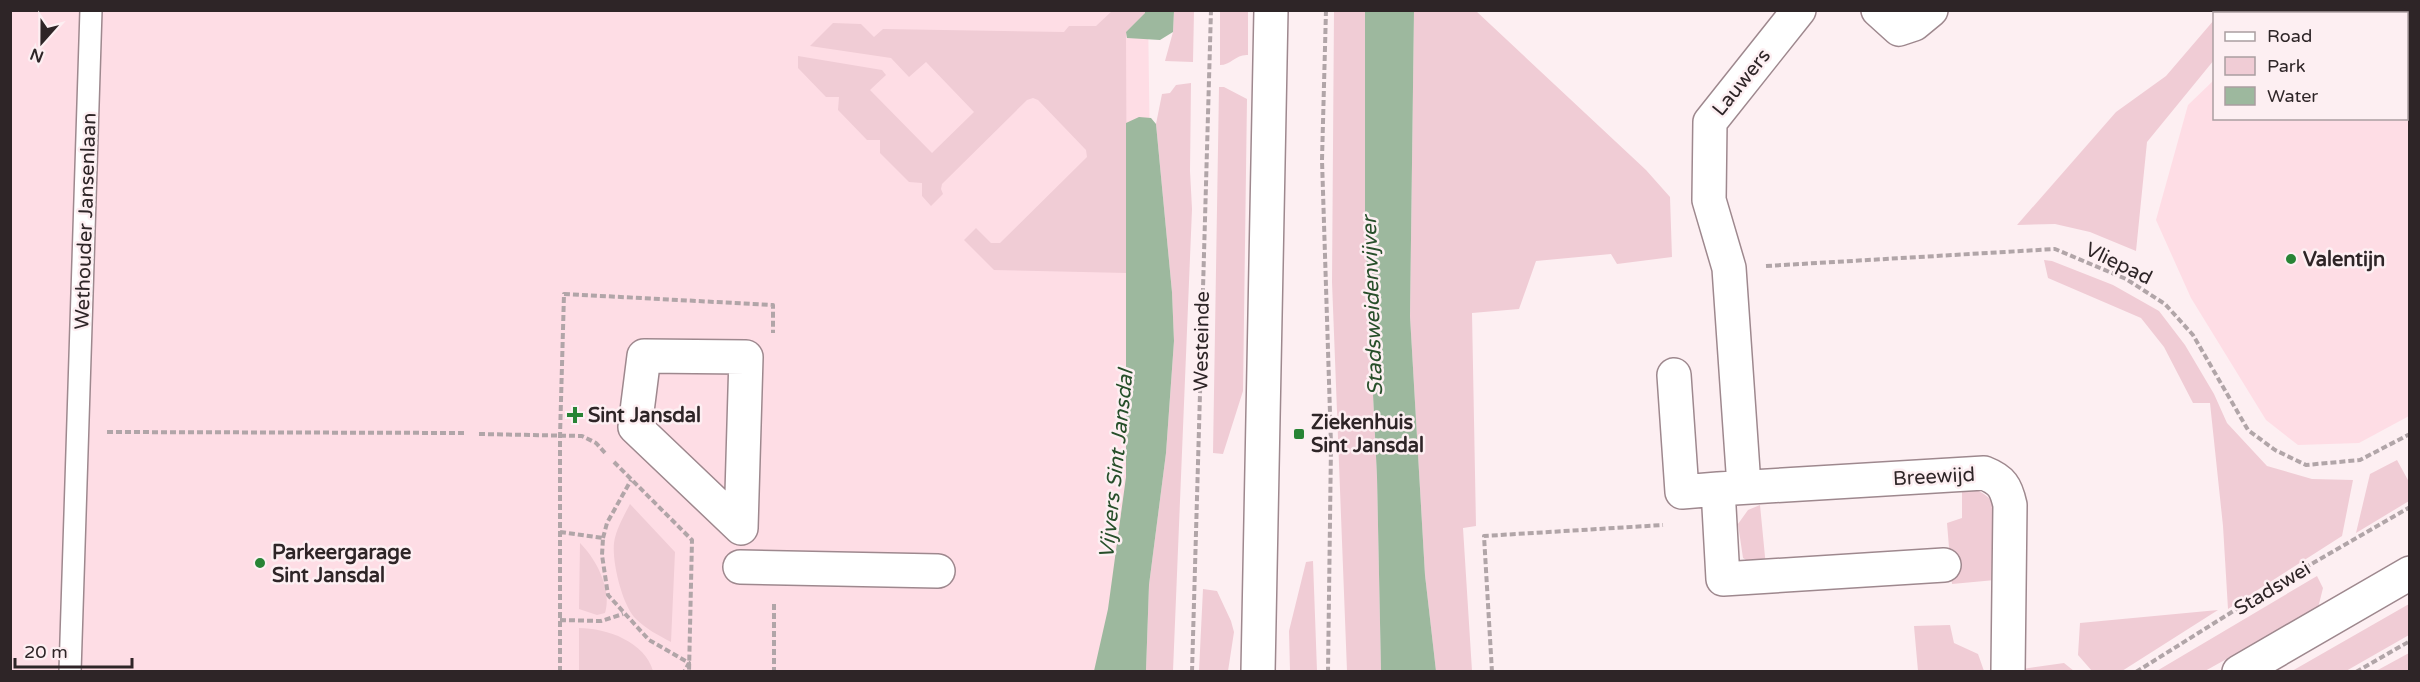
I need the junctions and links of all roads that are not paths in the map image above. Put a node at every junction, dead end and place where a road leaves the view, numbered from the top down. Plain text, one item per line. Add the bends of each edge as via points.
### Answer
1 (91, 10) edge
2 (1271, 10) edge
3 (1799, 10) edge
4 (1878, 10) edge
5 (1931, 10) edge
6 (1674, 375) dead end
7 (1731, 487) junction
8 (741, 528) joint
9 (1944, 565) dead end
10 (740, 567) dead end
11 (938, 571) dead end
12 (2409, 573) edge
13 (70, 672) edge
14 (1258, 672) edge
15 (2008, 672) edge
16 (2239, 672) edge

1 - 13 lane, Wethouder Jansenlaan
2 - 14 street
3 - 7 street, Lauwers via 1710,122 1709,200 1729,268
4 - 5 street via 1899,29 1914,24
6 - 7 street, Breewijd via 1682,492
7 - 9 street via 1720,521 1723,579
7 - 15 street, Breewijd via 1984,473 1998,478 2006,486 2010,505
8 - 8 street via 746,357 644,356 635,427
10 - 11 street
12 - 16 street

